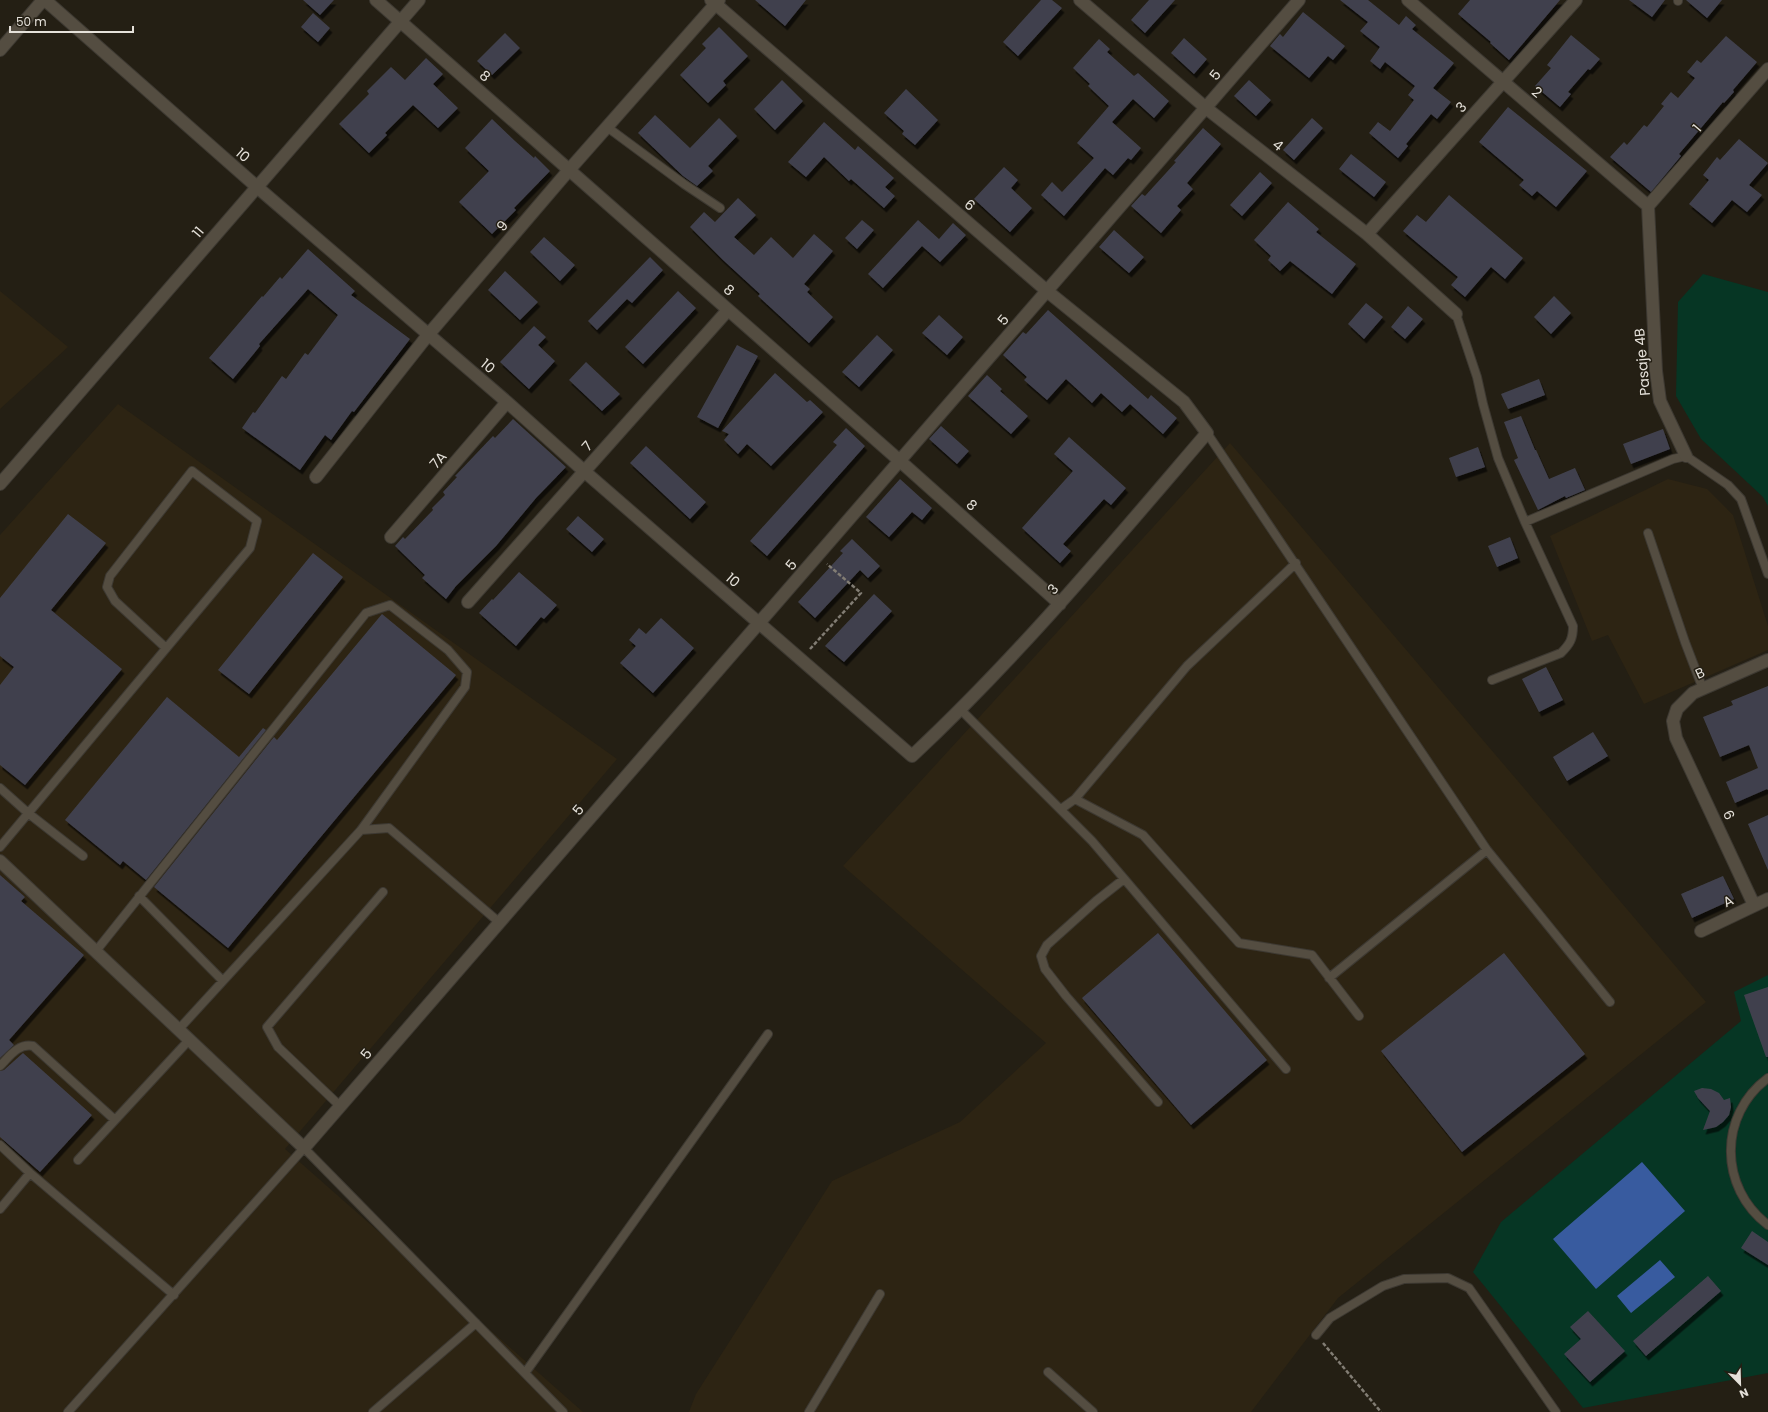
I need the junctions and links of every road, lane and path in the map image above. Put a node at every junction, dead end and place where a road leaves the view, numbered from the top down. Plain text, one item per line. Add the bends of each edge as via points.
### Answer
1 (44, 0) edge
2 (376, 0) edge
3 (420, 0) edge
4 (1080, 0) edge
5 (1299, 0) edge
6 (1408, 0) edge
7 (1576, 0) edge
8 (715, 1) edge
9 (401, 22) junction
10 (0, 50) edge
11 (1768, 69) edge
12 (1502, 82) junction
13 (1206, 108) junction
14 (607, 127) junction
15 (569, 170) junction
16 (257, 188) junction
17 (1648, 206) junction
18 (720, 208) dead end
19 (1367, 234) junction
20 (1047, 291) junction
21 (728, 310) junction
22 (1456, 314) joint
23 (428, 335) junction
24 (507, 402) junction
25 (1207, 433) junction
26 (1686, 456) junction
27 (900, 461) junction
28 (584, 471) junction
29 (316, 477) dead end
30 (0, 484) edge
31 (1525, 522) junction
32 (1648, 533) dead end
33 (391, 537) dead end
34 (818, 556) junction
35 (1296, 563) junction
36 (1768, 574) edge
37 (468, 602) dead end
38 (1060, 604) junction
39 (760, 623) junction
40 (166, 648) junction
41 (801, 659) junction
42 (1768, 660) edge
43 (1492, 680) dead end
44 (1703, 689) junction
45 (961, 710) junction
46 (1676, 738) joint
47 (912, 756) joint
48 (0, 788) edge
49 (1075, 799) junction
50 (1060, 810) junction
51 (28, 813) junction
52 (361, 830) junction
53 (0, 847) edge
54 (1487, 850) junction
55 (83, 856) dead end
56 (0, 861) edge
57 (1124, 879) junction
58 (383, 892) dead end
59 (139, 896) junction
60 (1768, 899) edge
61 (1754, 905) junction
62 (500, 923) junction
63 (1701, 930) dead end
64 (96, 951) junction
65 (1329, 978) junction
66 (223, 981) junction
67 (1610, 1002) dead end
68 (1359, 1016) dead end
69 (179, 1028) junction
70 (768, 1034) dead end
71 (190, 1039) junction
72 (0, 1066) edge
73 (1286, 1069) dead end
74 (1768, 1078) edge
75 (1158, 1102) dead end
76 (340, 1106) junction
77 (115, 1120) junction
78 (0, 1145) edge
79 (304, 1148) junction
80 (78, 1160) dead end
81 (30, 1174) junction
82 (0, 1209) edge
83 (1768, 1225) edge
84 (880, 1294) dead end
85 (174, 1295) junction
86 (476, 1323) junction
87 (1316, 1335) joint
88 (1048, 1372) dead end
89 (525, 1373) junction
90 (68, 1412) edge
91 (373, 1412) edge
92 (563, 1412) edge
93 (809, 1412) edge
94 (1093, 1412) edge
95 (1381, 1412) edge
96 (1556, 1412) edge

1 - 10 street
1 - 16 street, 10
2 - 9 street, 8
3 - 9 street, 11
4 - 13 street, 4
5 - 13 street, 5
6 - 12 street, 2
7 - 12 street, 3
8 - 14 street, 9
8 - 20 street, 6
9 - 15 street, 8
9 - 16 street, 11
11 - 17 street, 1
12 - 17 street, 2
12 - 19 street, 3
13 - 19 street, 4
13 - 20 street, 5
14 - 15 street, 9
14 - 18 lane
15 - 21 street, 8
15 - 23 street, 9
16 - 23 street, 10
16 - 30 street, 11
17 - 26 street, Pasaje 4B via 1660,401
19 - 22 street, 4
20 - 25 street, 6 via 1184,402
20 - 27 street, 5
21 - 27 street, 8
21 - 28 street, 7
22 - 31 lane via 1478,377 1498,458
23 - 24 street, 10
23 - 29 street, 9
24 - 28 street, 10
24 - 33 street, 7A
25 - 35 lane
25 - 38 street, 3
26 - 31 lane via 1673,459
26 - 36 lane via 1728,485 1741,499
27 - 34 street, 5
27 - 38 street, 8
28 - 37 street, 7
28 - 39 street, 10
31 - 43 lane via 1573,626 1573,637 1561,653
32 - 44 lane
34 - 39 street, 5
34 - 41 path via 861,593
35 - 49 lane via 1187,666
35 - 54 lane
38 - 45 street, 3
39 - 41 street, 10
39 - 62 street, 5
40 - 40 lane via 115,601 107,587 110,576 192,471 257,521 250,548
40 - 51 lane
41 - 47 street, 10
42 - 44 street, B
44 - 46 street, B via 1693,693 1677,709 1673,721
45 - 47 street, 3
45 - 50 lane
46 - 61 street, 6
48 - 51 lane
49 - 50 lane
49 - 65 lane via 1143,835 1239,943 1312,955
50 - 57 lane via 1092,841
51 - 53 lane
51 - 55 lane
52 - 59 lane via 465,687 467,672 448,650 390,605 366,613
52 - 62 lane via 389,828
52 - 66 lane
54 - 65 lane
54 - 67 lane
56 - 64 street
57 - 73 lane
57 - 75 lane via 1048,945 1041,956 1045,969
58 - 76 lane via 267,1027 278,1047
59 - 64 lane
59 - 66 lane
60 - 61 street, A
61 - 63 street, A
62 - 76 street, 5
64 - 69 street
65 - 68 lane
66 - 69 lane
69 - 71 street
70 - 89 lane
71 - 77 lane
71 - 79 street
72 - 77 lane via 22,1046 33,1046
74 - 83 lane via 1757,1086 1740,1109 1731,1136 1731,1165 1740,1193 1756,1216
76 - 79 street, 5
77 - 80 lane
78 - 81 lane
79 - 85 lane
79 - 86 lane
81 - 82 lane
81 - 85 lane
84 - 93 lane
85 - 90 lane
86 - 89 lane
86 - 91 lane
87 - 95 path
87 - 96 lane via 1330,1318 1383,1286 1404,1279 1448,1278 1469,1288
88 - 94 lane
89 - 92 lane

